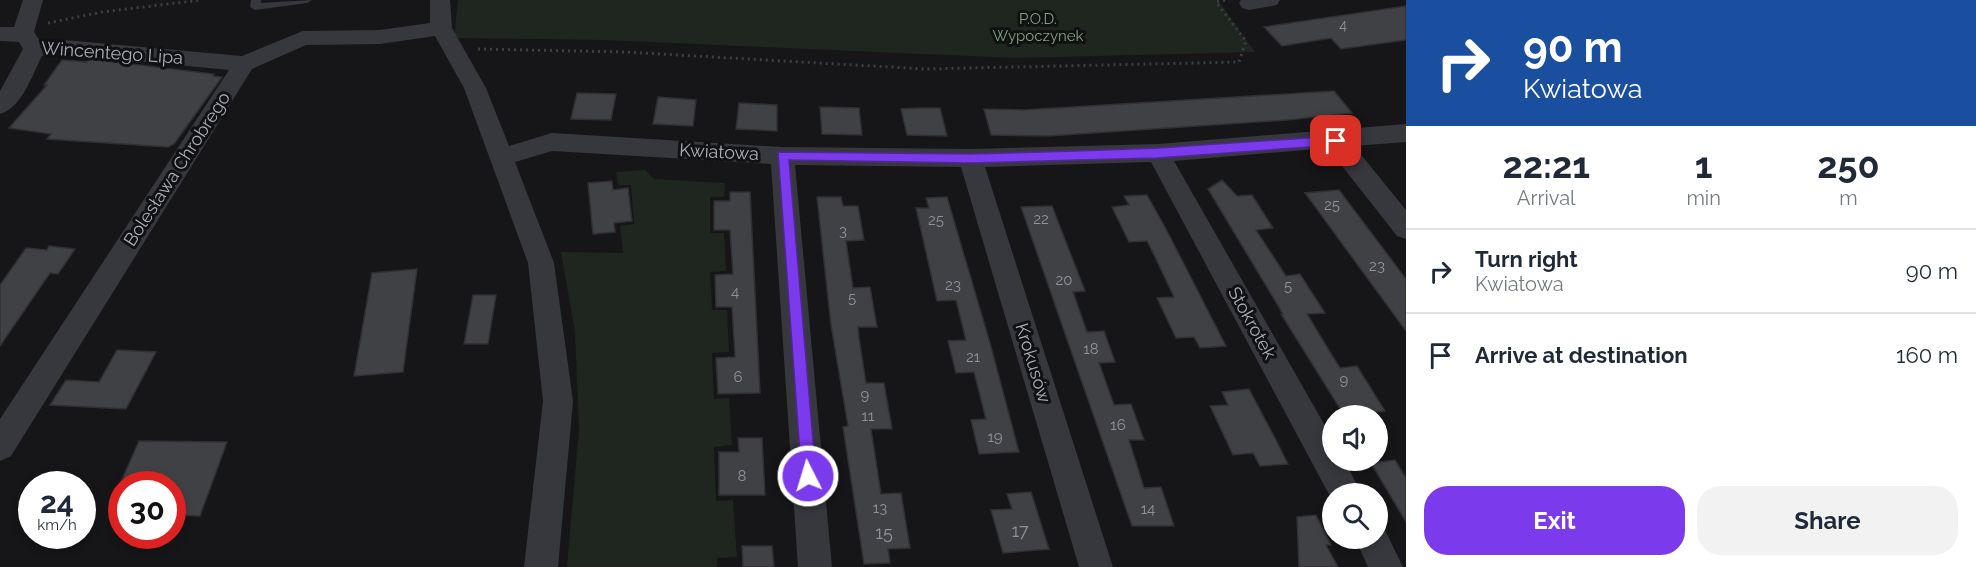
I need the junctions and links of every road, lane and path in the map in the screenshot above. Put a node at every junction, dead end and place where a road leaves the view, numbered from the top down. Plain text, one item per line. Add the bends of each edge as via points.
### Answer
1 (33, 0) edge
2 (201, 0) edge
3 (256, 0) edge
4 (307, 0) edge
5 (440, 0) edge
6 (1227, 0) edge
7 (1270, 0) edge
8 (1249, 3) dead end
9 (0, 34) edge
10 (28, 37) junction
11 (447, 38) junction
12 (244, 64) junction
13 (0, 106) edge
14 (1406, 133) edge
15 (1336, 141) junction
16 (1158, 153) junction
17 (782, 156) junction
18 (501, 157) junction
19 (970, 158) junction
20 (1406, 229) edge
21 (0, 446) edge
22 (1340, 483) edge
23 (1377, 549) edge
24 (542, 567) edge
25 (815, 567) edge
26 (1096, 567) edge
27 (1386, 567) edge

1 - 10 street, Wincentego Lipa
2 - 10 path via 102,12
3 - 4 lane via 255,7
5 - 11 street
6 - 11 path via 1216,2 1246,42 1239,62 925,69
7 - 8 street
9 - 10 street
10 - 12 street, Wincentego Lipa via 64,47
10 - 13 street via 18,83
11 - 12 street via 303,38
11 - 18 street via 475,88
12 - 21 street, Bolesława Chrobrego
14 - 15 street, Kwiatowa
15 - 16 street, Kwiatowa
15 - 20 street
16 - 19 street, Kwiatowa
16 - 22 street, Stokrotek
17 - 18 street, Kwiatowa via 552,142
17 - 19 street, Kwiatowa
17 - 25 street
18 - 24 street via 541,263 558,401
19 - 26 street, Krokusów
23 - 27 street

